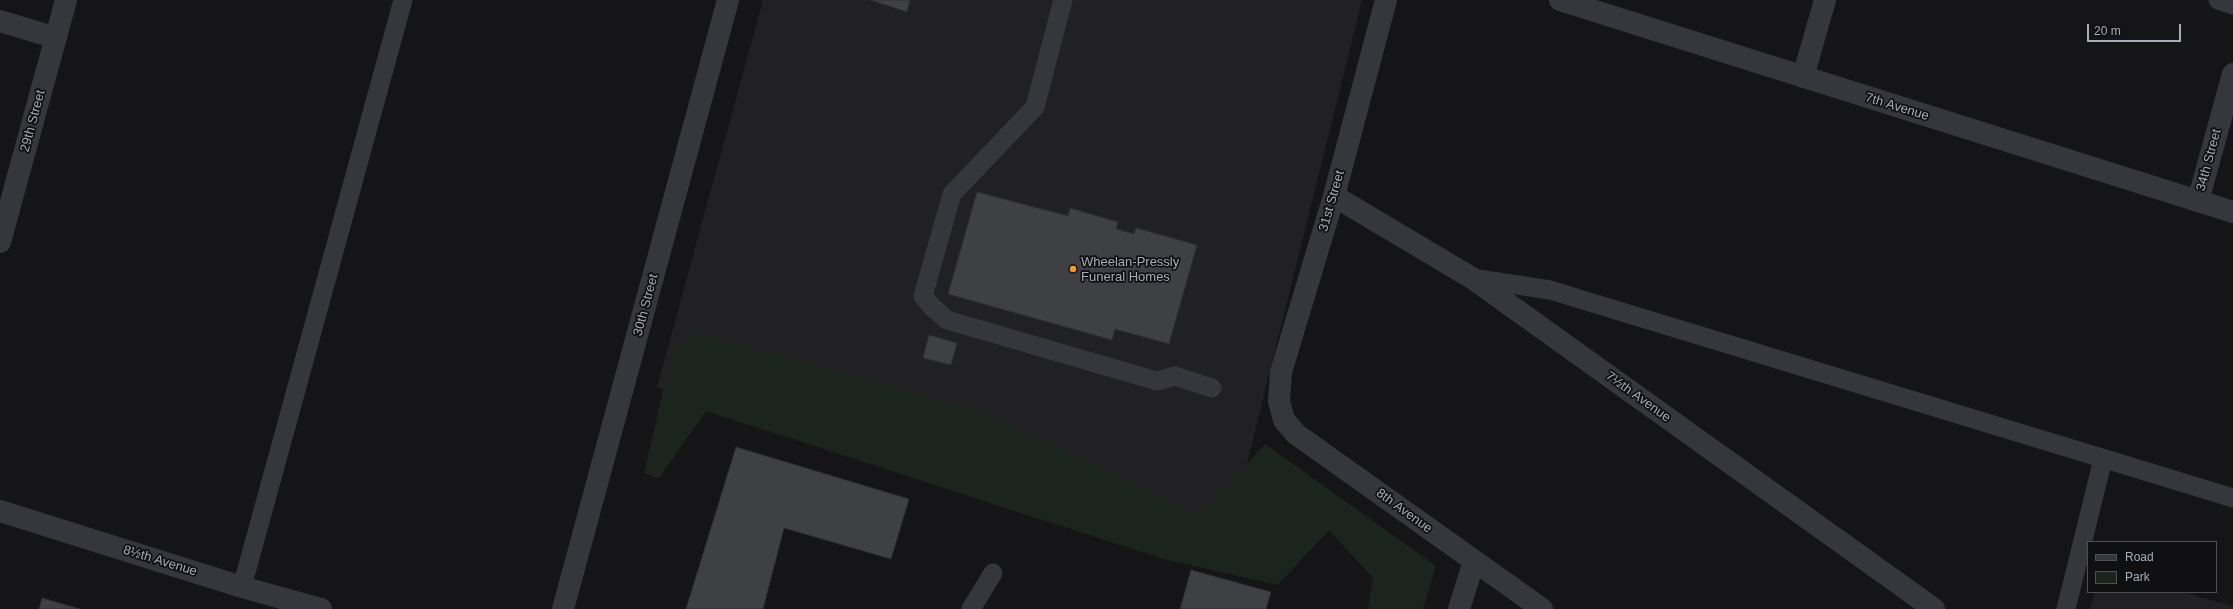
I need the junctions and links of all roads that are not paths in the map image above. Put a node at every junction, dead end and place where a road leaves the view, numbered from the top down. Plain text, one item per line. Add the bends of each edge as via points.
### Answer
1 (66, 0) edge
2 (402, 0) edge
3 (728, 0) edge
4 (1064, 0) edge
5 (1386, 0) edge
6 (1560, 0) edge
7 (1825, 0) edge
8 (2218, 0) edge
9 (2233, 4) edge
10 (0, 21) edge
11 (56, 38) junction
12 (2233, 74) edge
13 (1803, 77) junction
14 (1334, 196) junction
15 (2198, 201) junction
16 (2233, 212) edge
17 (0, 242) edge
18 (1472, 278) junction
19 (1212, 388) dead end
20 (1279, 401) joint
21 (2103, 458) junction
22 (2233, 498) edge
23 (0, 511) edge
24 (1474, 560) junction
25 (993, 573) dead end
26 (242, 587) junction
27 (321, 609) edge
28 (562, 609) edge
29 (971, 609) edge
30 (1459, 609) edge
31 (1542, 609) edge
32 (1934, 609) edge
33 (2066, 609) edge

1 - 11 street, 29th Street
2 - 26 lane
3 - 28 street, 30th Street
4 - 19 lane via 1035,107 952,194 923,296 947,320 1157,381 1175,376
5 - 14 street, 31st Street
6 - 13 street, 7th Avenue
7 - 13 street
8 - 9 lane
10 - 11 street
11 - 17 street, 29th Street
12 - 15 street, 34th Street
13 - 15 street, 7th Avenue
14 - 18 street, 7½th Avenue
14 - 20 street, 31st Street via 1281,372
15 - 16 street, 7th Avenue
18 - 21 lane via 1550,290
18 - 32 street, 7½th Avenue
20 - 24 street, 8th Avenue via 1284,420 1296,434
21 - 22 lane
21 - 33 lane
23 - 26 street, 8½th Avenue
24 - 30 street
24 - 31 street, 8th Avenue
25 - 29 lane
26 - 27 street, 8½th Avenue

